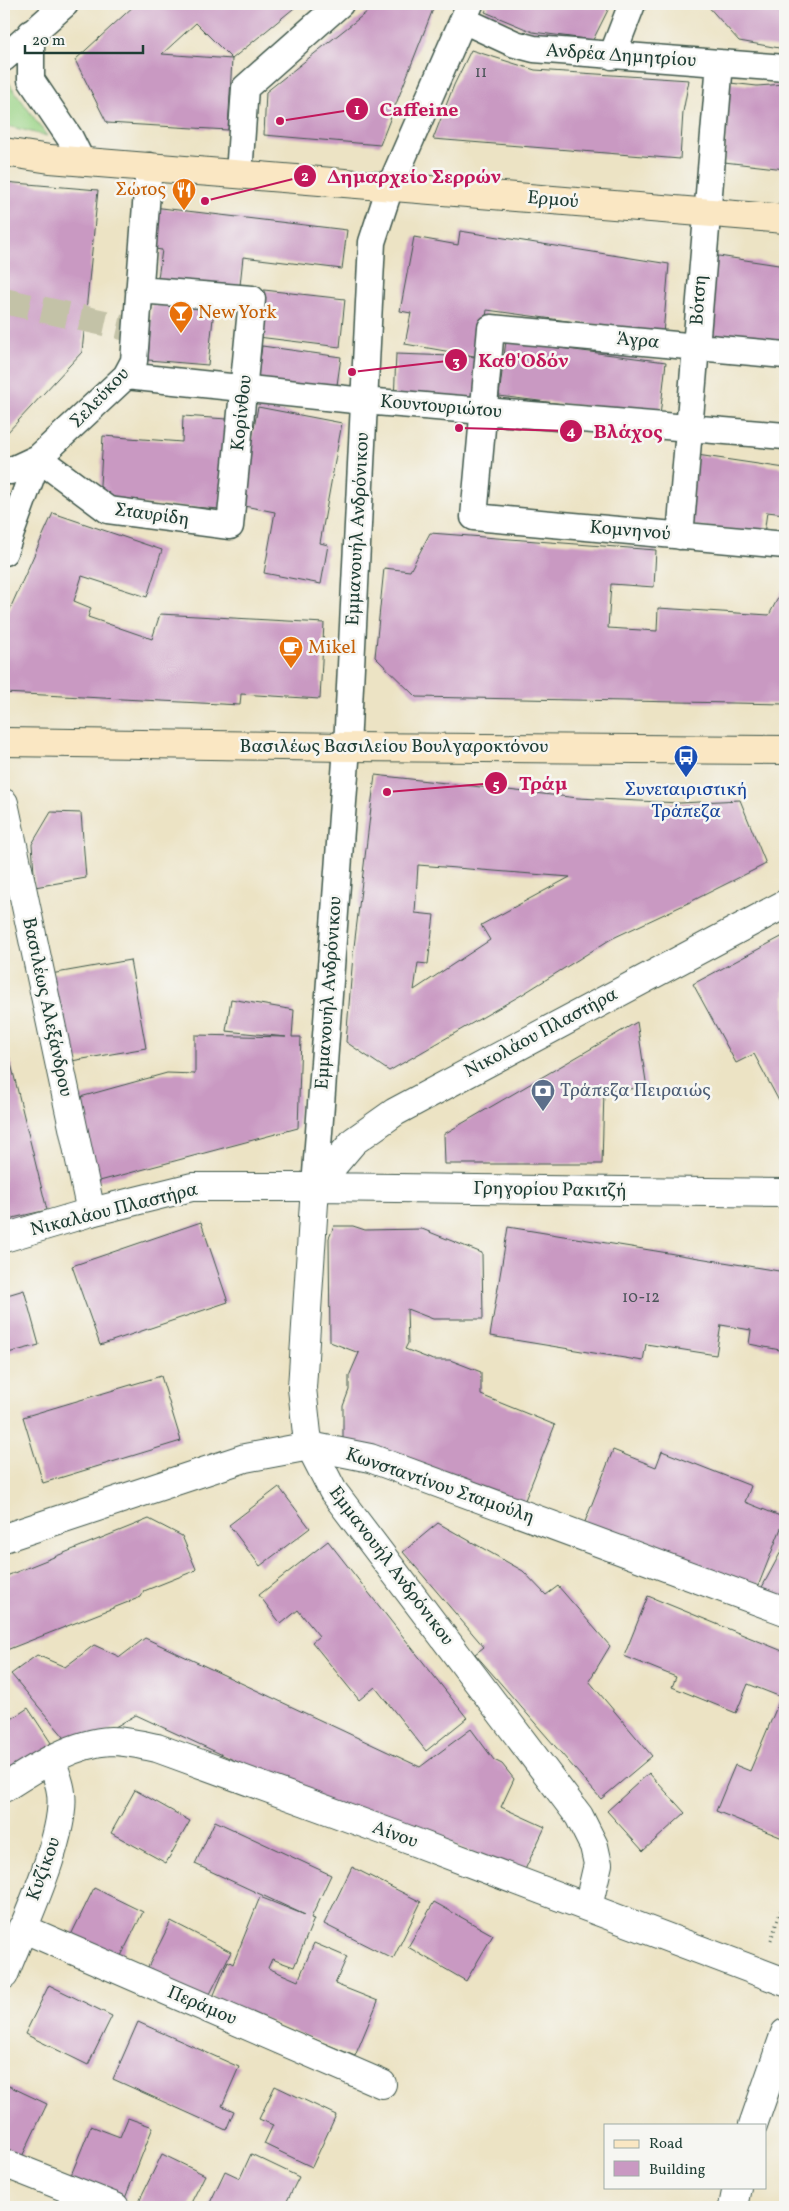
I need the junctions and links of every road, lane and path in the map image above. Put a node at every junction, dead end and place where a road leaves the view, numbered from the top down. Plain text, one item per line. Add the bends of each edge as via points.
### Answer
1 (64, 4) edge
2 (340, 4) edge
3 (632, 4) edge
4 (467, 12) edge
5 (31, 33) junction
6 (612, 56) junction
7 (4, 58) edge
8 (720, 63) junction
9 (785, 68) edge
10 (4, 152) edge
11 (82, 162) junction
12 (149, 166) junction
13 (238, 174) junction
14 (390, 187) junction
15 (706, 213) junction
16 (785, 219) edge
17 (139, 290) junction
18 (696, 346) junction
19 (785, 355) edge
20 (126, 376) junction
21 (244, 387) junction
22 (364, 401) junction
23 (484, 411) junction
24 (689, 428) junction
25 (785, 436) edge
26 (38, 458) junction
27 (4, 470) edge
28 (230, 526) joint
29 (680, 536) junction
30 (785, 546) edge
31 (4, 552) edge
32 (4, 742) edge
33 (347, 747) junction
34 (785, 750) edge
35 (4, 803) edge
36 (785, 904) edge
37 (315, 1187) junction
38 (785, 1193) edge
39 (91, 1212) junction
40 (4, 1238) edge
41 (310, 1446) junction
42 (4, 1538) edge
43 (785, 1611) edge
44 (51, 1760) junction
45 (4, 1788) edge
46 (785, 1898) edge
47 (588, 1907) junction
48 (22, 1928) junction
49 (4, 1975) edge
50 (773, 1978) edge
51 (785, 2033) edge
52 (382, 2084) dead end
53 (753, 2124) edge
54 (4, 2163) edge
55 (737, 2188) edge
56 (115, 2207) edge
57 (733, 2207) edge

1 - 5 street
2 - 13 street via 245,88
3 - 6 street
4 - 6 street, Ανδρέα Δημητρίου via 515,44 534,50
4 - 14 street, Εμμανουήλ Ανδρόνικου
5 - 7 street
5 - 11 street via 31,80
6 - 8 street, Ανδρέα Δημητρίου
8 - 9 street, Ανδρέα Δημητρίου
8 - 15 street, Βότση
10 - 11 main road, Ερμού
11 - 12 main road, Ερμού
12 - 13 main road, Ερμού
12 - 17 street, Σελεύκου
13 - 14 main road, Ερμού
14 - 15 main road, Ερμού
14 - 22 street, Εμμανουήλ Ανδρόνικου via 375,228 371,256
15 - 16 main road, Ερμού
15 - 18 street, Βότση
17 - 20 street, Σελεύκου via 134,361
17 - 21 street, Κορίνθου via 252,299
18 - 19 street, Άγρα
18 - 23 street, Άγρα via 491,328
18 - 24 street, Βότση
20 - 21 street, Κουντουριώτου
20 - 26 street, Σελεύκου
21 - 22 street, Κουντουριώτου
21 - 28 street, Κορίνθου
22 - 23 street, Κουντουριώτου
22 - 33 street, Εμμανουήλ Ανδρόνικου
23 - 24 street, Κουντουριώτου
23 - 29 street, Κομνηνού via 474,517
24 - 25 street, Κουντουριώτου
24 - 29 street, Βότση
26 - 27 street via 10,472
26 - 28 street, Σταυρίδη via 108,510
26 - 31 street, Σελεύκου
29 - 30 street, Κομνηνού
32 - 33 main road, Βασιλέως Βασιλείου Βουλγαροκτόνου
33 - 34 main road, Βασιλέως Βασιλείου Βουλγαροκτόνου
33 - 37 street, Εμμανουήλ Ανδρόνικου
35 - 39 street, Βασιλέως Αλεξάνδρου
36 - 37 street, Νικολάου Πλαστήρα via 395,1112 354,1141
37 - 38 street, Γρηγορίου Ρακιτζή
37 - 39 street, Νικαλάου Πλαστήρα via 192,1187
37 - 41 street, Εμμανουήλ Ανδρόνικου via 302,1388
39 - 40 street, Νικαλάου Πλαστήρα
41 - 42 street, Κωνσταντίνου Σταμούλη via 245,1458
41 - 43 street, Κωνσταντίνου Σταμούλη via 370,1458
41 - 47 street, Εμμανουήλ Ανδρόνικου via 333,1491 578,1816 594,1846 598,1864
44 - 45 street, Αίνου
44 - 47 street, Αίνου via 110,1741 157,1748
44 - 48 street, Κυζίκου via 61,1794 60,1820
46 - 50 path
47 - 50 street, Αίνου
48 - 49 street, Κυζίκου
48 - 52 street, Περάμου
51 - 53 street
54 - 56 street
55 - 57 street

